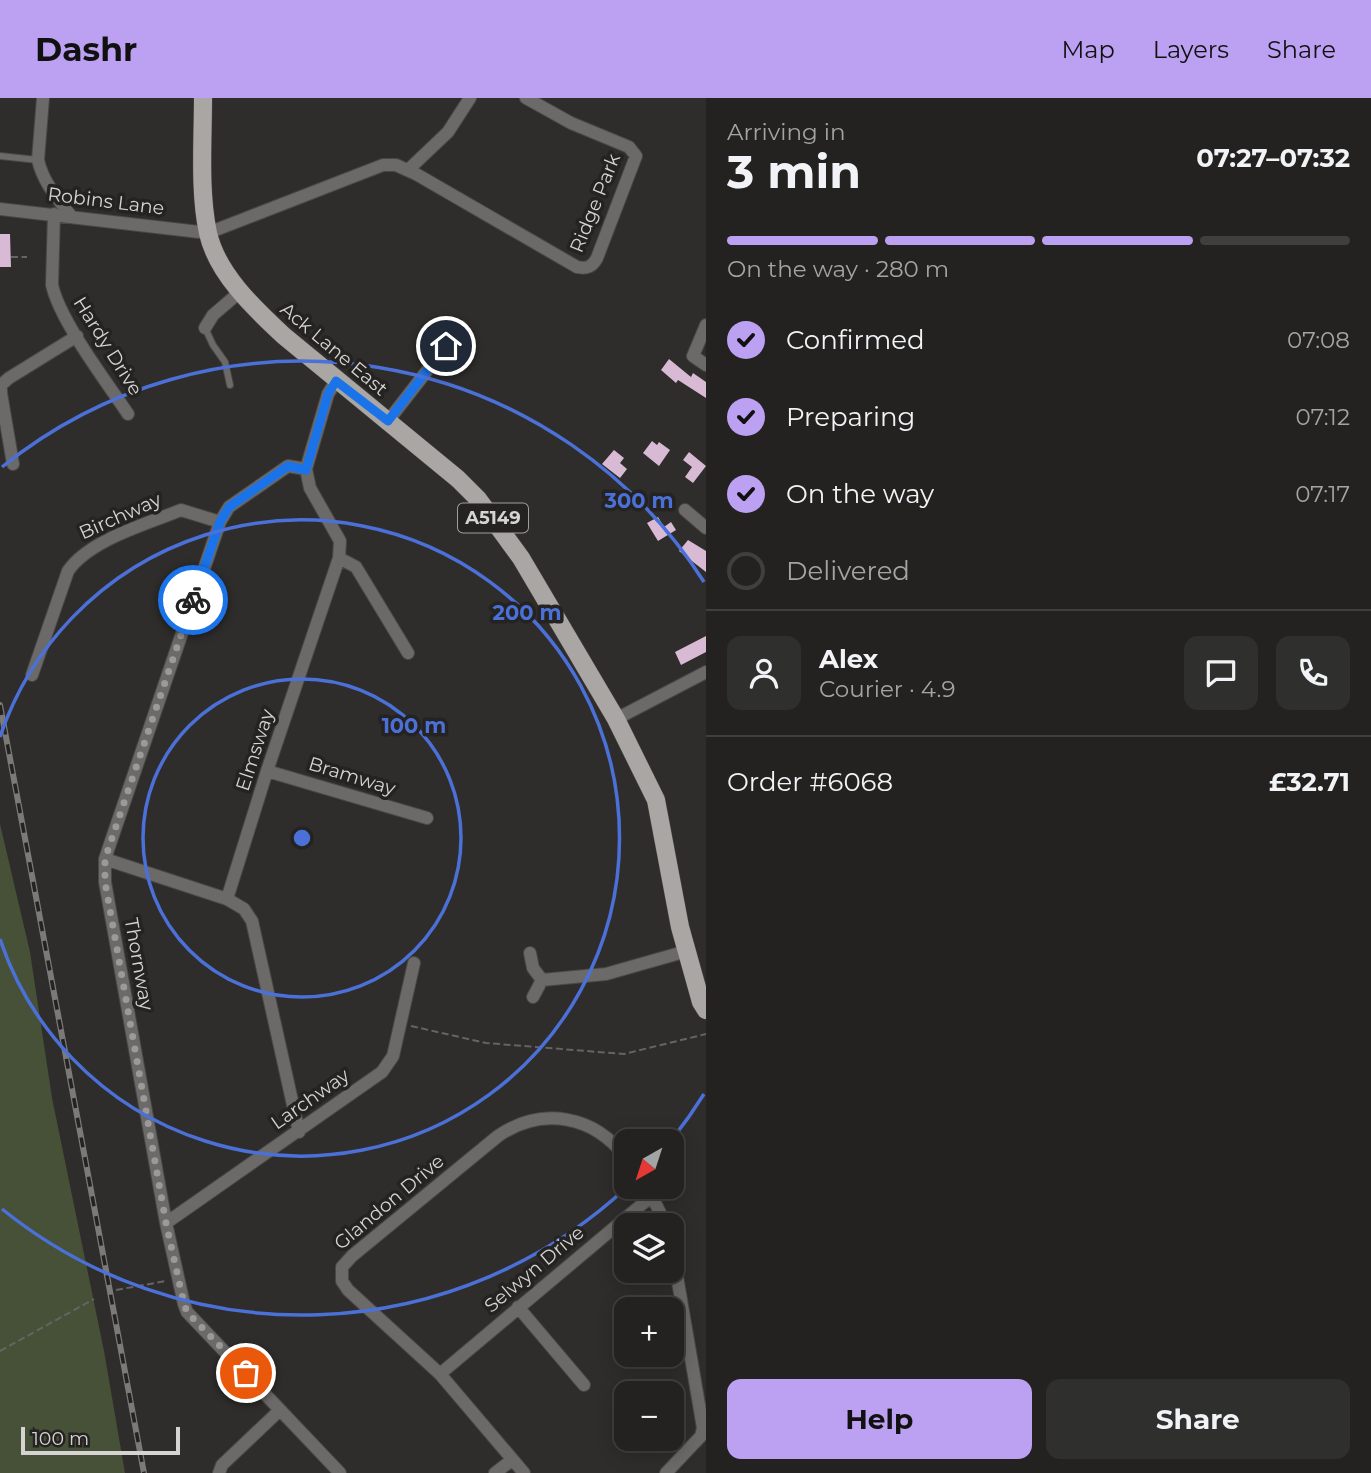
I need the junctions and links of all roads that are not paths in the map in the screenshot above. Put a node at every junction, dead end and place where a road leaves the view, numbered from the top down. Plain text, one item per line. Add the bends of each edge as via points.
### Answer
1 (43, 98) edge
2 (203, 98) edge
3 (470, 98) edge
4 (526, 98) edge
5 (0, 156) edge
6 (38, 159) junction
7 (408, 170) junction
8 (0, 209) edge
9 (54, 214) junction
10 (71, 216) junction
11 (208, 233) junction
12 (241, 291) junction
13 (706, 325) edge
14 (461, 327) dead end
15 (205, 328) joint
16 (77, 336) junction
17 (706, 365) edge
18 (336, 381) junction
19 (230, 385) dead end
20 (128, 414) dead end
21 (388, 421) junction
22 (13, 464) dead end
23 (306, 470) junction
24 (685, 510) dead end
25 (220, 522) junction
26 (706, 528) edge
27 (339, 558) junction
28 (408, 653) dead end
29 (706, 673) edge
30 (32, 675) dead end
31 (616, 719) junction
32 (267, 771) junction
33 (426, 818) dead end
34 (105, 859) junction
35 (227, 899) junction
36 (687, 951) junction
37 (530, 953) dead end
38 (414, 963) dead end
39 (542, 980) junction
40 (533, 997) dead end
41 (706, 1010) edge
42 (299, 1132) junction
43 (614, 1145) edge
44 (641, 1199) edge
45 (166, 1223) junction
46 (680, 1283) edge
47 (518, 1307) junction
48 (440, 1374) junction
49 (701, 1379) edge
50 (584, 1385) dead end
51 (280, 1410) junction
52 (512, 1460) junction
53 (219, 1473) edge
54 (340, 1473) edge
55 (495, 1473) edge
56 (524, 1473) edge
57 (666, 1473) edge

1 - 6 street
2 - 11 main road, Ack Lane East / A5149
3 - 7 street via 454,125
4 - 7 street, Ridge Park via 629,147 636,156 593,265 577,267
5 - 6 lane
6 - 10 street via 44,177
7 - 11 street, Ridge Park via 383,165
8 - 9 street, Robins Lane
9 - 10 street, Robins Lane
9 - 16 street, Hardy Drive via 54,294
10 - 11 street, Robins Lane
11 - 12 main road, Ack Lane East / A5149 via 225,271
12 - 15 street via 213,314
12 - 18 main road, Ack Lane East / A5149 via 267,321
13 - 17 street via 693,356
14 - 21 street
15 - 19 lane via 225,362
16 - 20 street, Hardy Drive
16 - 22 street via 1,385
18 - 21 main road, Ack Lane East / A5149
18 - 23 street
21 - 31 main road, Ack Lane East / A5149 via 449,470 494,520
23 - 25 street, Thornway via 288,466 229,507
23 - 27 street via 310,488 340,541
24 - 26 street
25 - 30 street, Birchway via 181,510 76,558
25 - 34 street, Thornway
27 - 28 street via 356,567
27 - 32 street, Elmsway
29 - 31 street
31 - 36 main road, Ack Lane East / A5149 via 656,800
32 - 33 street, Bramway
32 - 35 street, Elmsway
34 - 35 street
34 - 45 street, Thornway via 105,882
35 - 42 street via 244,909 252,921
36 - 39 street via 606,974
36 - 41 main road, Ack Lane East / A5149
37 - 39 street
38 - 42 street, Larchway via 393,1056 382,1072
39 - 40 street
42 - 45 street, Larchway
43 - 48 street, Glandon Drive via 594,1129 556,1117 514,1125 342,1267 342,1281 348,1290
44 - 47 street, Selwyn Drive
45 - 51 street, Thornway via 187,1312
46 - 49 street
47 - 48 street, Selwyn Drive
47 - 50 street
48 - 52 street, Glandon Drive
49 - 57 street via 701,1436
51 - 53 street
51 - 54 street, Thornway
52 - 55 street
52 - 56 street, Glandon Drive

